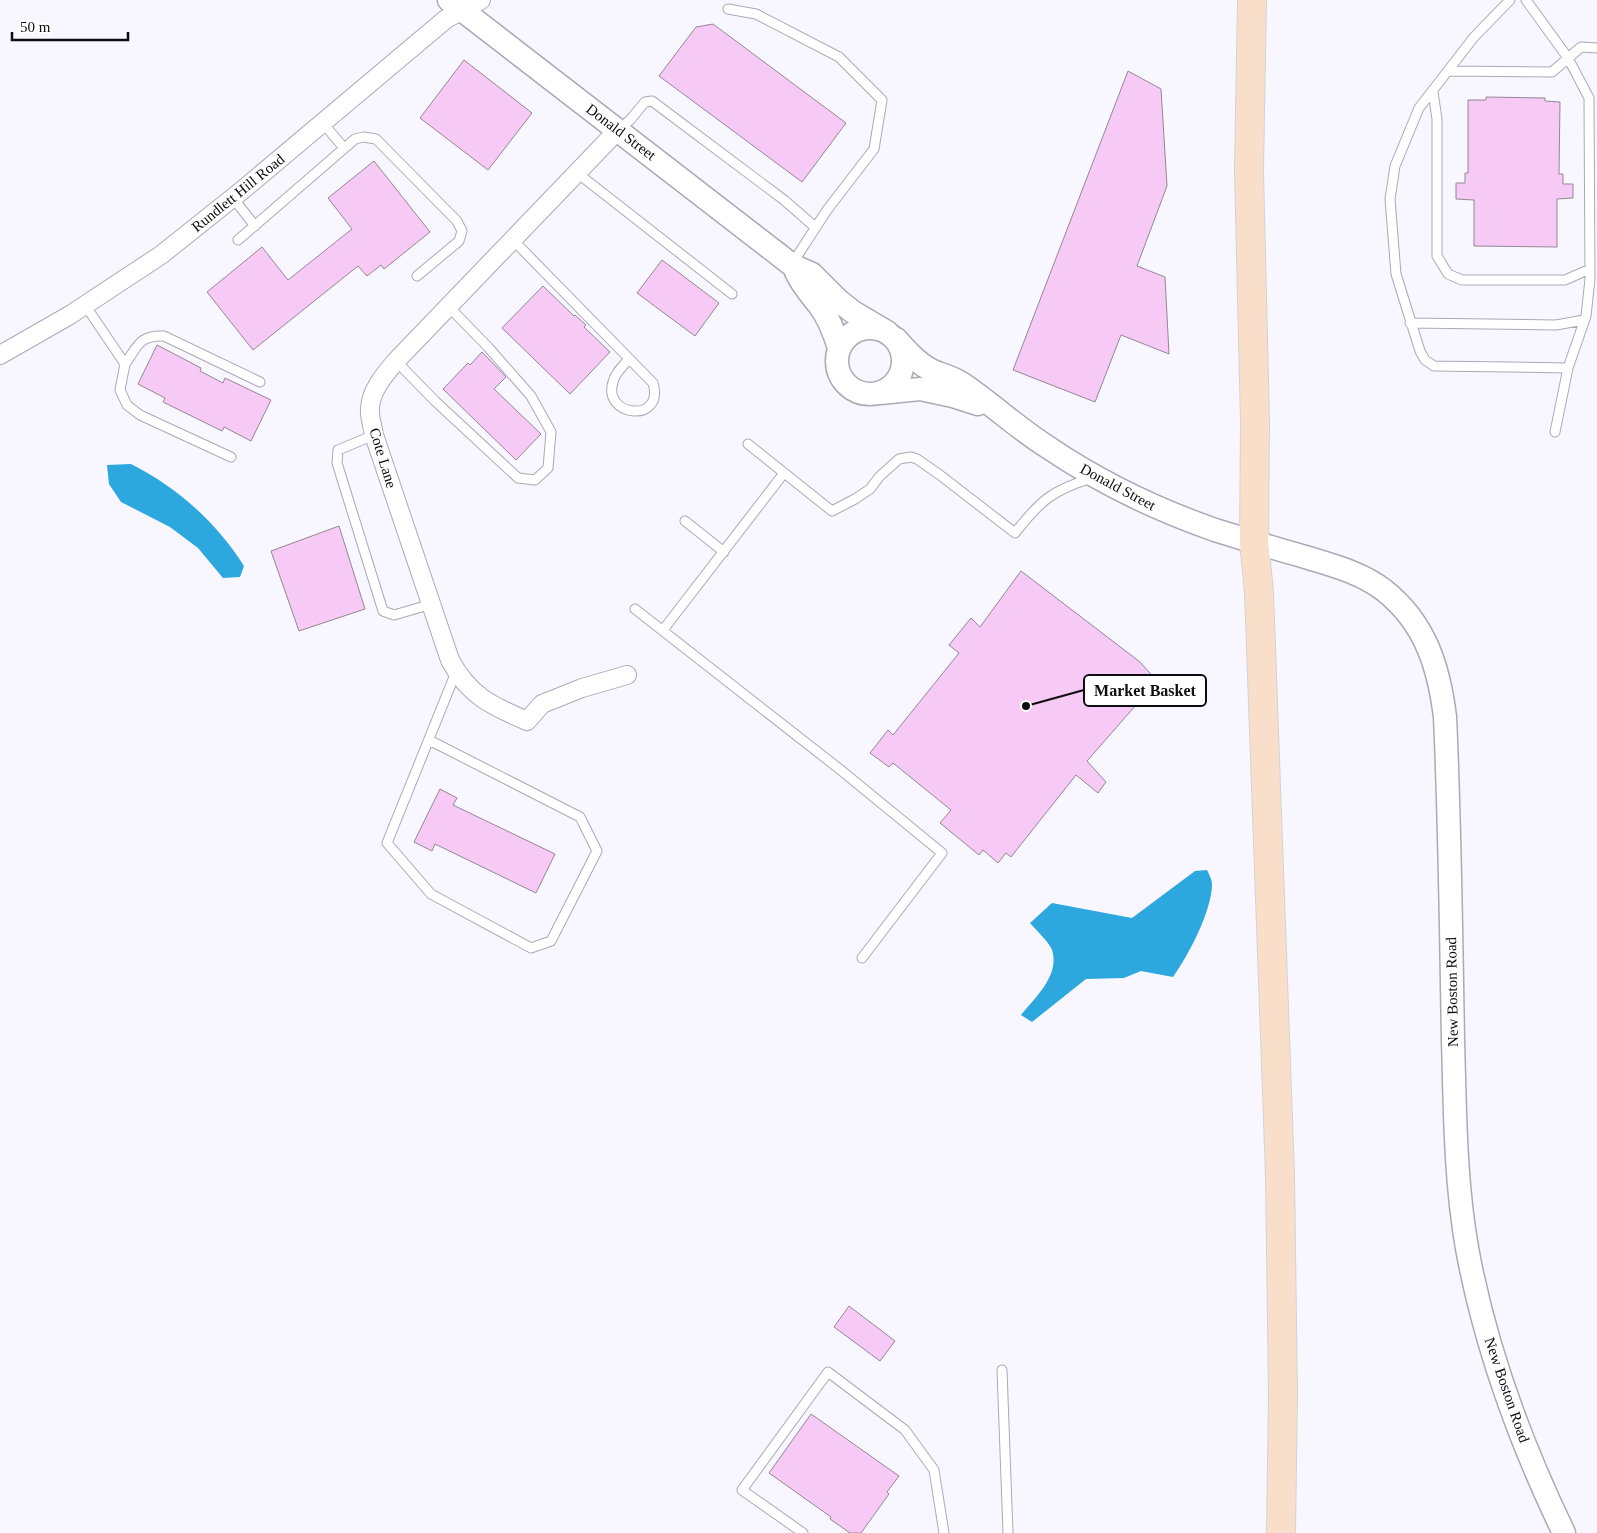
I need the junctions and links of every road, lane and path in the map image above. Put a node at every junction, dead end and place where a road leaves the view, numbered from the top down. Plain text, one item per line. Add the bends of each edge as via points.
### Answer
1 (1252, 0) edge
2 (1510, 0) edge
3 (1526, 0) edge
4 (464, 3) edge
5 (728, 9) dead end
6 (1597, 48) edge
7 (1568, 58) junction
8 (1449, 71) junction
9 (1433, 92) junction
10 (322, 122) junction
11 (618, 130) junction
12 (344, 148) junction
13 (576, 172) junction
14 (232, 198) junction
15 (1593, 215) edge
16 (255, 226) junction
17 (816, 226) junction
18 (512, 239) junction
19 (238, 240) dead end
20 (792, 264) junction
21 (1590, 269) junction
22 (417, 276) dead end
23 (732, 294) dead end
24 (85, 305) junction
25 (448, 306) junction
26 (1584, 320) junction
27 (1410, 323) junction
28 (891, 335) junction
29 (839, 348) junction
30 (0, 355) edge
31 (629, 359) junction
32 (396, 361) junction
33 (125, 364) junction
34 (1568, 368) junction
35 (260, 382) dead end
36 (879, 393) junction
37 (994, 408) junction
38 (1555, 432) dead end
39 (374, 435) junction
40 (748, 444) dead end
41 (231, 457) dead end
42 (784, 473) junction
43 (1096, 477) junction
44 (685, 521) dead end
45 (1254, 542) junction
46 (724, 552) junction
47 (432, 604) junction
48 (635, 609) dead end
49 (662, 630) junction
50 (456, 672) junction
51 (626, 675) dead end
52 (429, 740) junction
53 (862, 958) dead end
54 (1002, 1370) dead end
55 (803, 1533) edge
56 (944, 1533) edge
57 (1008, 1533) edge
58 (1281, 1533) edge
59 (1564, 1533) edge

1 - 45 main road via 1249,170
2 - 8 lane via 1474,37
3 - 7 lane
4 - 10 street, Rundlett Hill Road
4 - 11 street, Donald Street
5 - 17 lane via 756,14 839,57 882,100 874,149
6 - 7 lane via 1581,47
7 - 8 lane via 1552,72
7 - 15 lane via 1589,98
8 - 9 lane
9 - 21 lane via 1437,118 1437,256 1448,274 1462,280 1565,280
9 - 27 lane via 1419,108 1396,166 1390,199 1396,274
10 - 12 lane
10 - 14 street, Rundlett Hill Road
11 - 13 street, Cote Lane
11 - 17 lane via 645,102 652,101
11 - 20 street, Donald Street
12 - 16 lane
12 - 22 lane via 354,139 376,139 457,221 462,231 459,240
13 - 18 street, Cote Lane
13 - 23 lane
14 - 16 lane
14 - 24 street, Rundlett Hill Road via 161,255
15 - 21 lane
16 - 19 lane
17 - 20 lane
18 - 25 street, Cote Lane
18 - 31 lane
20 - 28 street, Donald Street via 812,274 846,306
20 - 29 street, Donald Street via 802,285 830,323
21 - 26 lane
24 - 30 street, Rundlett Hill Road
24 - 33 lane
25 - 32 street, Cote Lane
25 - 32 lane via 531,396 551,432 548,468 535,480 518,478
26 - 27 lane via 1556,325
26 - 34 lane
27 - 34 lane via 1425,360 1434,366
28 - 29 street via 871,328 855,330
28 - 36 street via 901,349 902,371 893,384
28 - 37 street, Donald Street via 926,367 959,382
29 - 36 street, Donald Street via 837,367 848,386 857,392
31 - 31 lane via 653,383 656,392 644,410 634,412 614,401 611,392 613,380
32 - 39 street, Cote Lane via 374,393 370,408
33 - 35 lane via 141,341 152,335 164,336
33 - 41 lane via 120,390 127,404 140,415
34 - 38 lane
36 - 37 street, Donald Street via 920,389
37 - 43 street, Donald Street
39 - 47 street, Cote Lane
39 - 47 lane via 338,450 337,463 383,611 394,615
40 - 42 lane
42 - 43 lane via 832,511 870,489 899,459 912,457 1015,533 1045,499 1068,485
42 - 46 lane
43 - 45 street, Donald Street via 1151,506
44 - 46 lane
45 - 58 main road via 1259,592 1280,1176
45 - 59 street, New Boston Road via 1362,576 1402,606 1415,622 1432,654 1441,686 1445,727 1456,1139 1467,1248 1478,1300 1512,1408
46 - 49 lane
47 - 50 street, Cote Lane
48 - 49 lane
49 - 53 lane via 942,853
50 - 51 street, Cote Lane via 487,703 527,721 542,704
50 - 52 lane
52 - 52 lane via 388,843 430,894 531,948 551,941 597,852 580,817
54 - 57 lane
55 - 56 lane via 742,1490 828,1372 905,1430 934,1470

